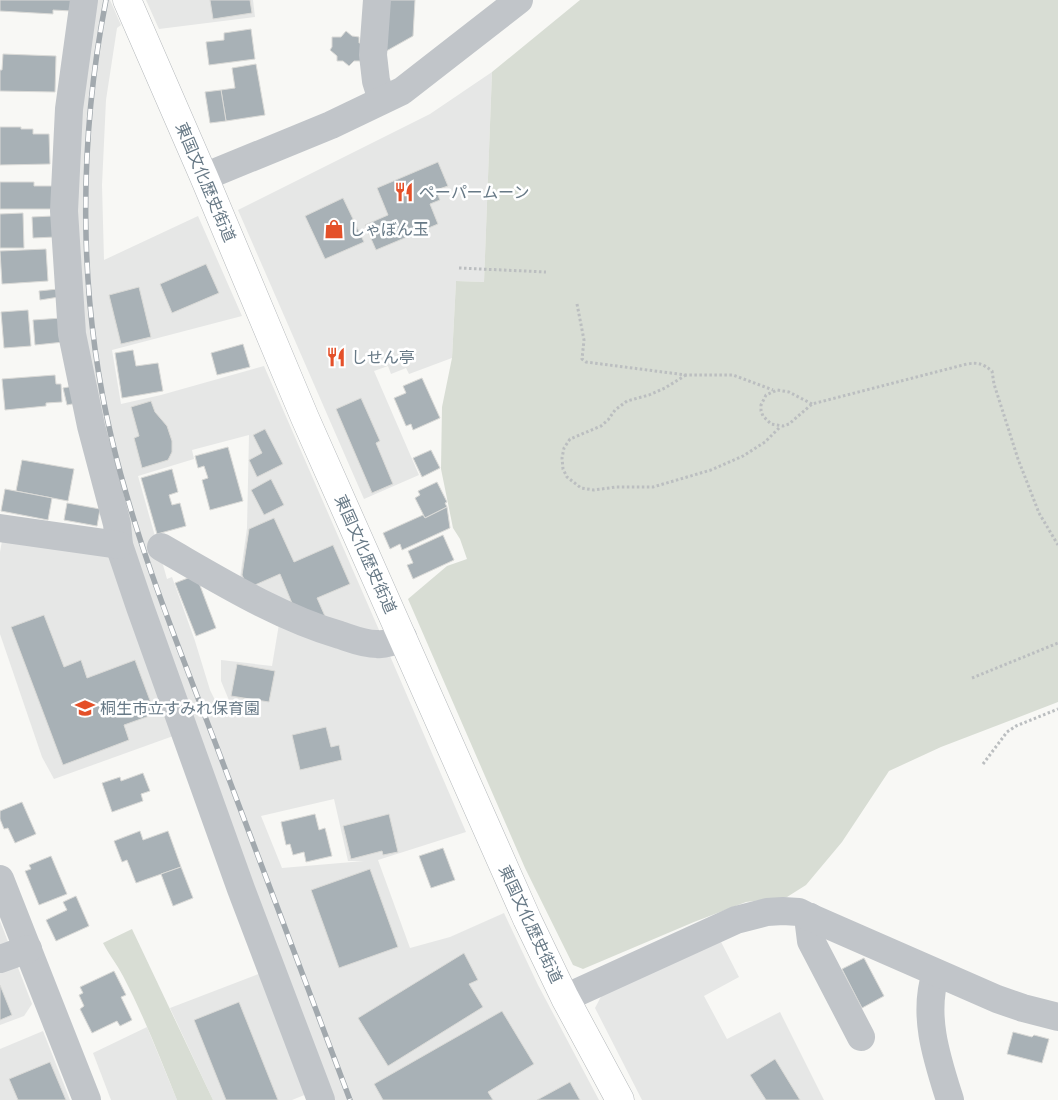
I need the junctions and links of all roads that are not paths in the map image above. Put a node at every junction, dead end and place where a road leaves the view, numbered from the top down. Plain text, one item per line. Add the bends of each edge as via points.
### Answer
1 (84, 0) edge
2 (127, 0) edge
3 (377, 0) edge
4 (519, 0) edge
5 (382, 100) junction
6 (204, 177) junction
7 (0, 528) edge
8 (119, 545) junction
9 (161, 547) dead end
10 (402, 637) junction
11 (0, 879) edge
12 (810, 917) junction
13 (28, 949) junction
14 (0, 959) edge
15 (936, 973) junction
16 (565, 998) junction
17 (1058, 1017) edge
18 (861, 1037) dead end
19 (87, 1100) edge
20 (321, 1100) edge
21 (620, 1100) edge
22 (950, 1100) edge

1 - 8 street via 69,109 65,179 68,288 72,334 91,426 117,524
2 - 6 highway, 東国文化歴史街道
3 - 5 street via 373,55
4 - 5 street via 409,86
5 - 6 street via 331,125
6 - 10 highway, 東国文化歴史街道 via 305,418
7 - 8 street
8 - 20 street via 241,889
9 - 10 street via 238,591 314,628 378,645
10 - 16 highway, 東国文化歴史街道
11 - 13 street
12 - 15 street
12 - 16 street via 783,911 736,920
12 - 18 street via 811,941
13 - 14 street
13 - 19 street
15 - 17 street via 997,999
15 - 22 street via 930,1006 937,1058
16 - 21 highway, 東国文化歴史街道

